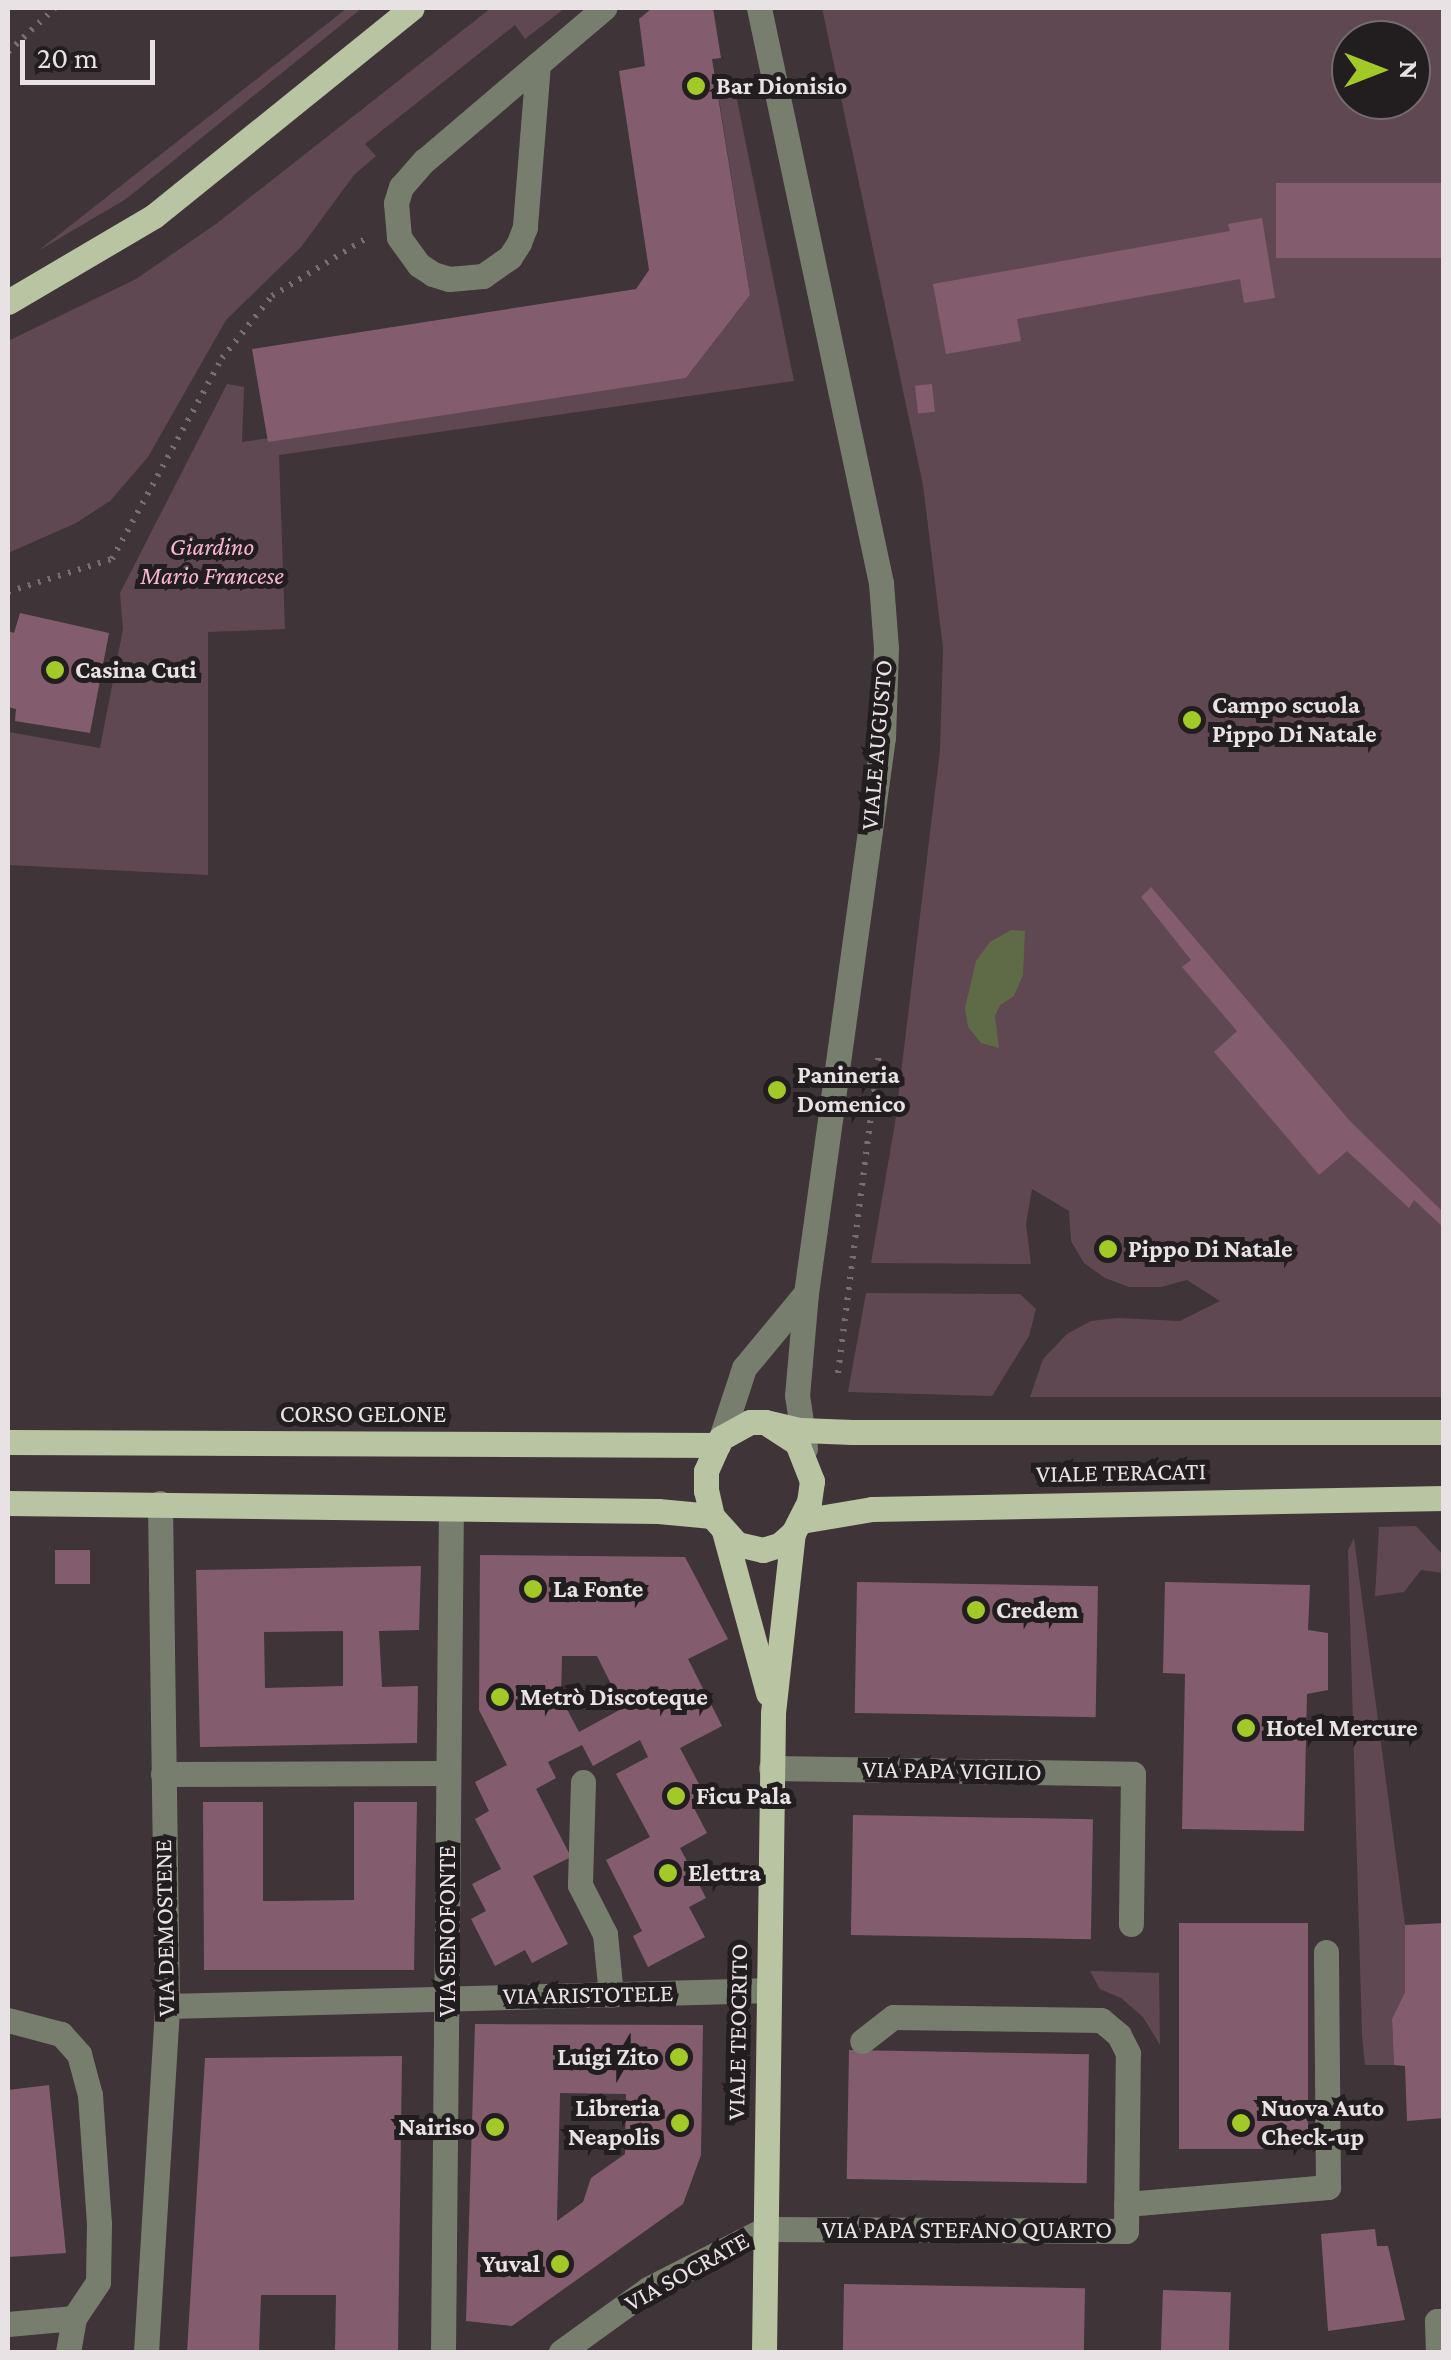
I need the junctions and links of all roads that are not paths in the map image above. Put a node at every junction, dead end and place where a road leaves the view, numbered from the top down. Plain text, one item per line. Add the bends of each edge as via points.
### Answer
1 (412, 8) edge
2 (604, 8) edge
3 (759, 8) edge
4 (538, 64) junction
5 (8, 302) edge
6 (806, 1292) junction
7 (765, 1422) junction
8 (801, 1430) junction
9 (1444, 1432) edge
10 (8, 1442) edge
11 (719, 1442) junction
12 (807, 1460) junction
13 (1444, 1498) edge
14 (8, 1503) edge
15 (160, 1503) junction
16 (451, 1509) junction
17 (718, 1524) junction
18 (797, 1527) junction
19 (773, 1713) junction
20 (771, 1768) junction
21 (448, 1773) junction
22 (163, 1774) junction
23 (583, 1782) dead end
24 (1131, 1924) dead end
25 (1326, 1952) dead end
26 (768, 1990) junction
27 (611, 1995) junction
28 (446, 1999) junction
29 (167, 2006) junction
30 (8, 2020) edge
31 (862, 2041) dead end
32 (1126, 2204) junction
33 (765, 2229) junction
34 (74, 2318) junction
35 (1444, 2322) edge
36 (8, 2324) edge
37 (68, 2352) edge
38 (146, 2352) edge
39 (442, 2352) edge
40 (561, 2352) edge
41 (764, 2352) edge
42 (1438, 2352) edge

1 - 5 main road via 154,216
2 - 4 street
3 - 6 street, VIALE AUGUSTO via 881,583 886,648 883,738
4 - 4 street via 525,227 510,257 483,276 449,279 418,265 399,237 402,186
6 - 8 street, VIALE AUGUSTO via 797,1395
6 - 11 street via 744,1368
7 - 8 main road, VIALE TERACATI
7 - 11 main road via 732,1429
7 - 12 main road via 797,1442
8 - 9 main road, VIALE TERACATI
8 - 12 street, VIALE AUGUSTO
10 - 11 main road, CORSO GELONE
11 - 17 main road via 706,1471
12 - 18 main road via 812,1482
13 - 18 main road, VIALE TERACATI via 872,1510
14 - 15 main road
15 - 16 main road
15 - 22 street, VIA DEMOSTENE
16 - 17 main road via 658,1511
16 - 21 street, VIA SENOFONTE
17 - 18 main road via 737,1544 763,1550 780,1545
17 - 19 main road
18 - 19 main road
19 - 20 main road, VIALE TEOCRITO
20 - 24 street, VIA PAPA VIGILIO via 1133,1774
20 - 26 main road, VIALE TEOCRITO
21 - 22 street
21 - 28 street, VIA SENOFONTE
22 - 29 street, VIA DEMOSTENE
23 - 27 street via 580,1885 605,1934
25 - 32 street via 1328,2187
26 - 27 street, VIA ARISTOTELE
26 - 33 main road, VIALE TEOCRITO
27 - 28 street, VIA ARISTOTELE
28 - 29 street, VIA ARISTOTELE
28 - 39 street, VIA SENOFONTE
29 - 38 street, VIA DEMOSTENE
30 - 34 street via 62,2034 79,2054 90,2095 98,2282
31 - 32 street, VIA PAPA STEFANO QUARTO via 893,2017 1101,2020 1128,2052
32 - 33 street, VIA PAPA STEFANO QUARTO via 1126,2231
33 - 40 street, VIA SOCRATE via 648,2289
33 - 41 main road, VIALE TEOCRITO
34 - 36 street
34 - 37 street
35 - 42 street via 1437,2322

